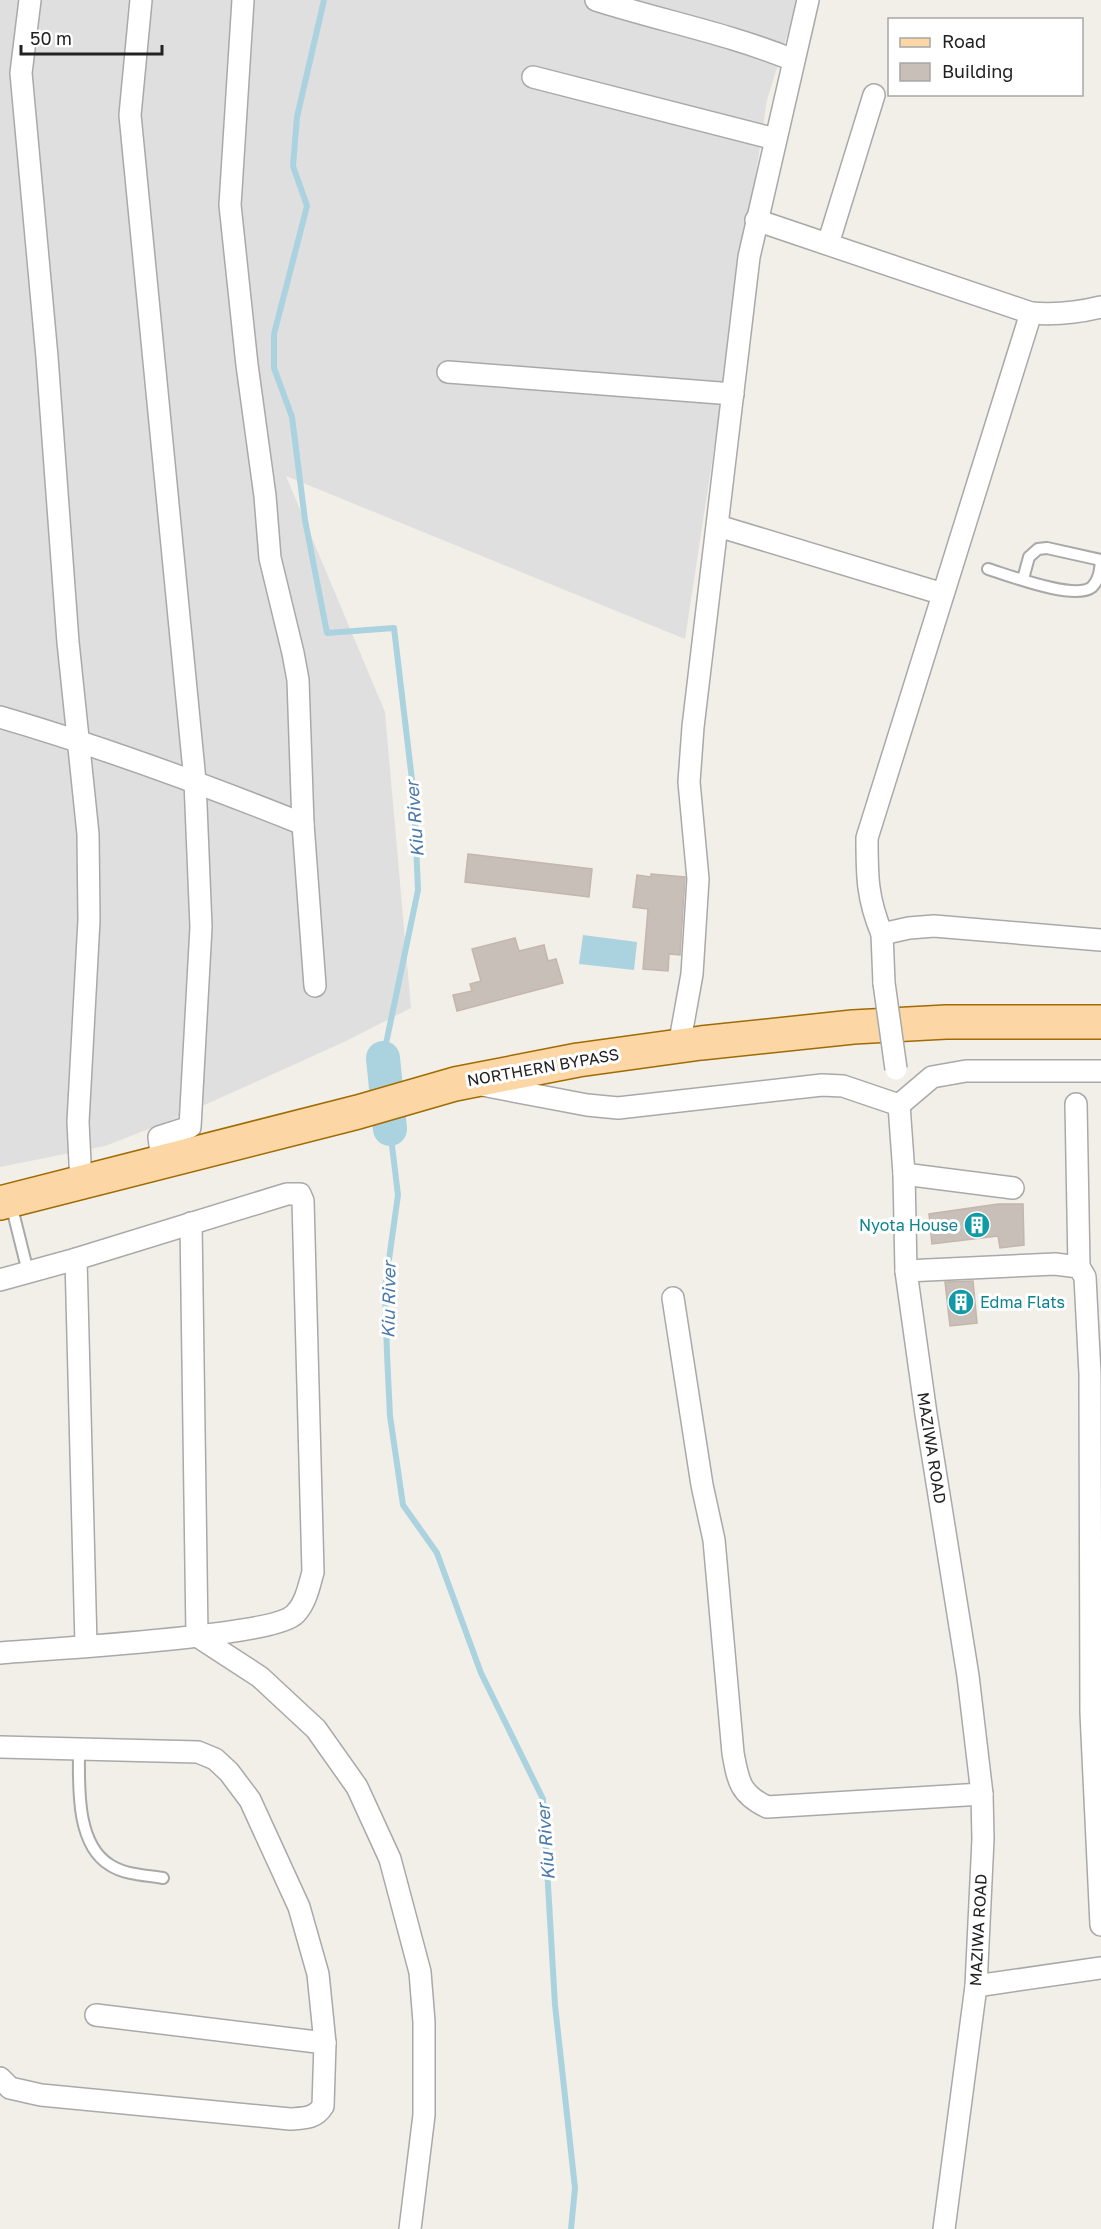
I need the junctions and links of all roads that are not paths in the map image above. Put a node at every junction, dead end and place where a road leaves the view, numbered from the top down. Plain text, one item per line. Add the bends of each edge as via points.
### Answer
1 (30, 0) edge
2 (141, 0) edge
3 (243, 0) edge
4 (596, 0) edge
5 (808, 0) edge
6 (793, 60) junction
7 (532, 76) dead end
8 (874, 96) dead end
9 (775, 139) junction
10 (756, 220) junction
11 (828, 244) junction
12 (1101, 307) edge
13 (1031, 313) junction
14 (448, 372) dead end
15 (733, 394) junction
16 (717, 526) junction
17 (1101, 560) edge
18 (988, 569) dead end
19 (1023, 579) junction
20 (943, 594) junction
21 (0, 717) edge
22 (78, 739) junction
23 (195, 781) junction
24 (303, 824) junction
25 (882, 934) junction
26 (1101, 940) edge
27 (315, 986) dead end
28 (1101, 1023) edge
29 (678, 1046) junction
30 (1101, 1071) edge
31 (465, 1081) junction
32 (1076, 1104) dead end
33 (899, 1105) junction
34 (162, 1161) junction
35 (904, 1174) junction
36 (81, 1183) junction
37 (1013, 1188) dead end
38 (5, 1202) edge
39 (191, 1223) junction
40 (76, 1259) junction
41 (1080, 1267) junction
42 (906, 1271) junction
43 (28, 1272) junction
44 (0, 1280) edge
45 (1093, 1289) edge
46 (673, 1298) dead end
47 (1095, 1580) edge
48 (197, 1636) junction
49 (86, 1646) junction
50 (0, 1653) edge
51 (0, 1747) edge
52 (79, 1749) junction
53 (982, 1794) junction
54 (163, 1878) dead end
55 (1100, 1895) edge
56 (1101, 1925) edge
57 (1101, 1968) edge
58 (976, 1986) junction
59 (96, 2015) dead end
60 (325, 2043) junction
61 (0, 2078) edge
62 (410, 2229) edge
63 (944, 2229) edge

1 - 22 street via 21,73
2 - 23 street via 130,115
3 - 24 street via 230,205 270,558 298,680
4 - 6 street via 738,40
5 - 6 street
6 - 9 street
7 - 9 street
8 - 11 street
9 - 10 street
10 - 11 street
10 - 15 street
11 - 13 street
12 - 13 street via 1055,315
13 - 20 street, MAZIWA ROAD
14 - 15 street
15 - 16 street
16 - 20 street
16 - 29 street via 693,727 689,782 698,879 692,974
17 - 19 lane via 1038,549 1029,557
17 - 19 lane via 1100,575 1091,587 1078,592
18 - 19 lane
20 - 25 street, MAZIWA ROAD via 867,838 867,884
21 - 22 street
22 - 23 street
22 - 36 street via 88,834 89,920 78,1122
23 - 24 street
23 - 34 street via 201,927 190,1127 159,1137
24 - 27 street
25 - 26 street via 934,926
25 - 33 street, MAZIWA ROAD, bridge
28 - 29 main road, NORTHERN BYPASS via 946,1022 853,1027
29 - 31 main road, NORTHERN BYPASS
30 - 33 street via 966,1071 932,1077
31 - 33 street via 618,1108 822,1085 843,1086
31 - 34 main road, NORTHERN BYPASS
32 - 41 street
33 - 35 street, MAZIWA ROAD
34 - 36 main road, NORTHERN BYPASS
35 - 37 street
35 - 42 street, MAZIWA ROAD
36 - 38 main road, NORTHERN BYPASS
38 - 43 lane
39 - 40 street
39 - 48 street
39 - 48 street via 287,1194 300,1194 303,1201 312,1572 307,1595 295,1615 269,1626
40 - 43 street
40 - 49 street
41 - 42 street via 1055,1264
41 - 45 street
42 - 53 street, MAZIWA ROAD via 968,1676
43 - 44 street
45 - 47 street via 1090,1374
46 - 53 street via 714,1539 733,1753 738,1779 746,1794 767,1807
47 - 55 street via 1091,1713
48 - 49 street
48 - 62 street via 260,1677 316,1729 357,1787 390,1859 420,1972 424,2022 424,2115
49 - 50 street
51 - 52 street
52 - 54 lane via 80,1803 85,1828 98,1853 109,1865 125,1872
52 - 60 street via 198,1752 215,1759 229,1772 250,1800 299,1907 318,1974
53 - 58 street, MAZIWA ROAD
55 - 56 street
57 - 58 street
58 - 63 street, MAZIWA ROAD
59 - 60 street
60 - 61 street via 323,2106 310,2117 290,2119 41,2095 10,2088

